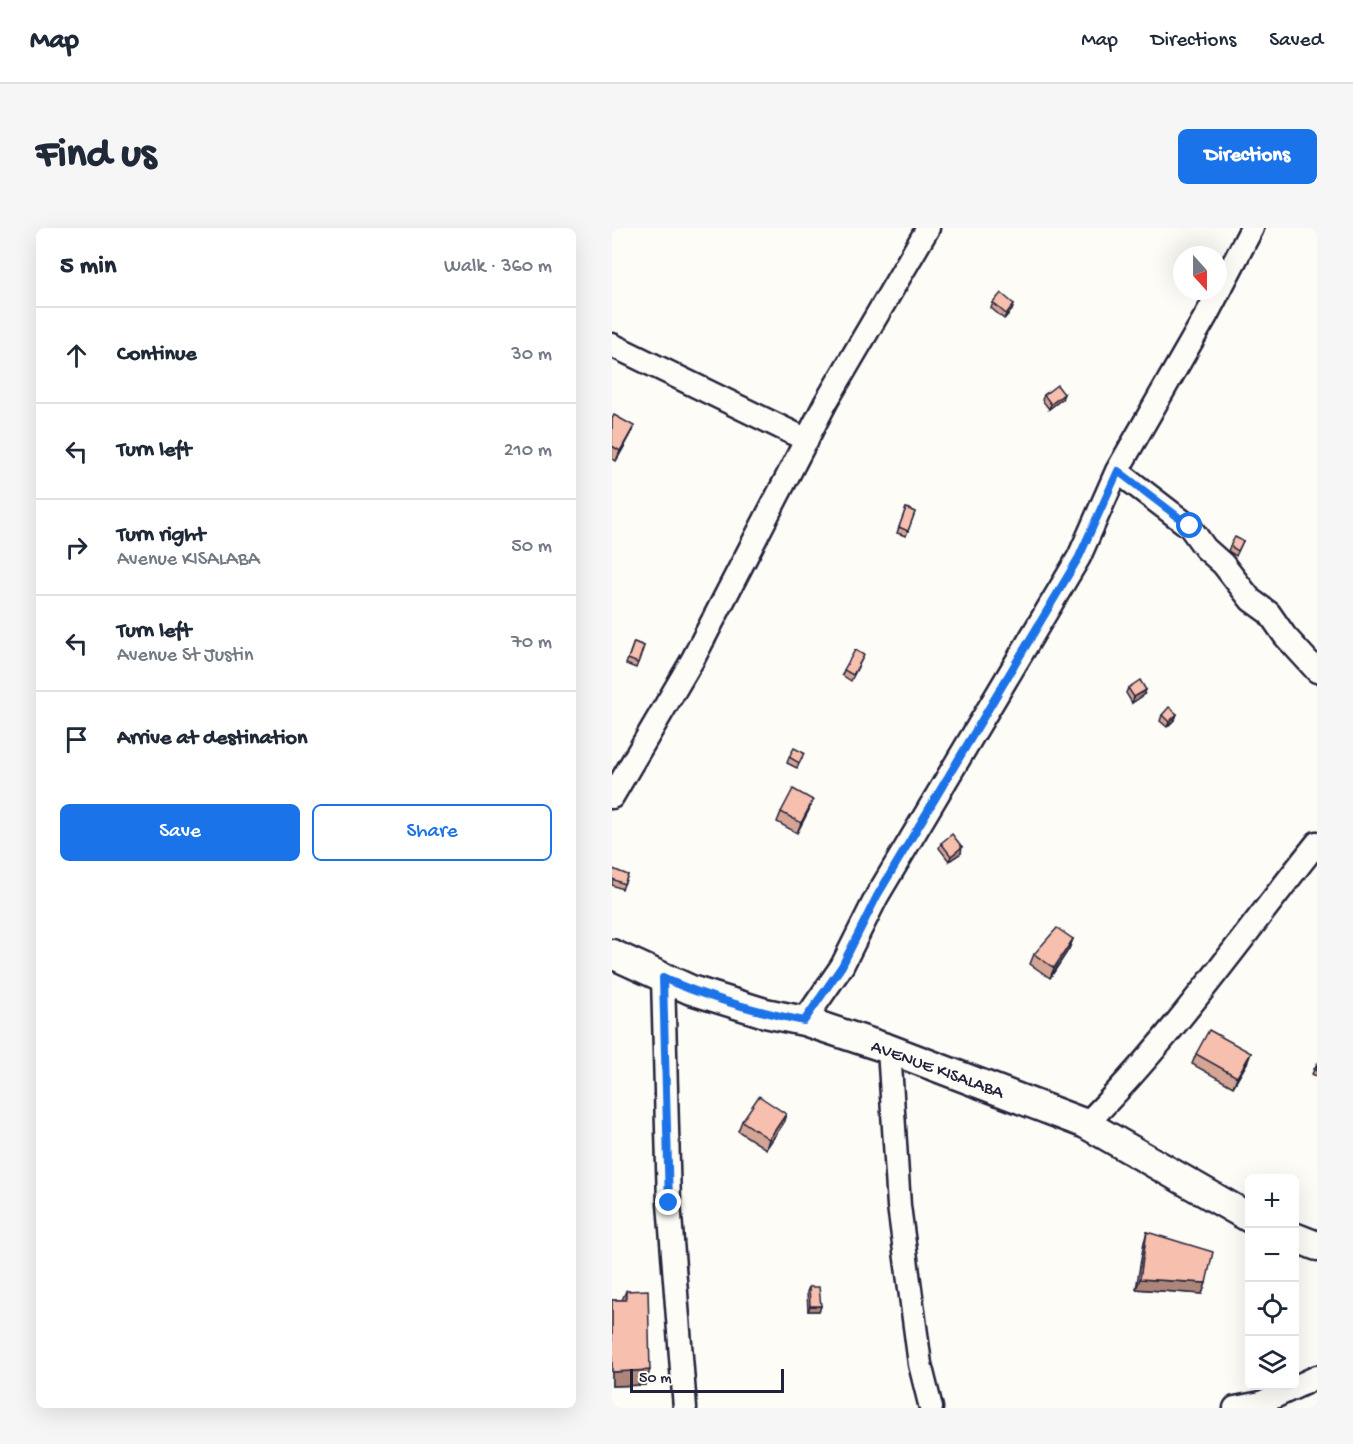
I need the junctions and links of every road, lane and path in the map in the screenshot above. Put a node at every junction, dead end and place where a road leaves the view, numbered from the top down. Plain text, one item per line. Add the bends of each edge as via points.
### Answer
1 (928, 228) edge
2 (1252, 228) edge
3 (612, 345) edge
4 (807, 440) junction
5 (1118, 471) junction
6 (1317, 671) edge
7 (612, 797) edge
8 (1317, 843) edge
9 (612, 954) edge
10 (663, 978) junction
11 (804, 1021) junction
12 (889, 1049) junction
13 (1086, 1124) junction
14 (1245, 1215) edge
15 (1299, 1239) edge
16 (1317, 1246) edge
17 (1317, 1377) edge
18 (685, 1408) edge
19 (931, 1408) edge
20 (1235, 1408) edge

1 - 4 street
2 - 5 street
3 - 4 street
4 - 7 street via 693,659
5 - 6 street via 1190,526 1205,548 1251,600 1269,613
5 - 11 street via 1079,557 877,896 842,966
8 - 13 street via 1222,968
9 - 10 street, AVENUE KISALABA
10 - 11 street, AVENUE KISALABA via 765,1013
10 - 18 street via 669,1203
11 - 12 street, AVENUE KISALABA
12 - 13 street, AVENUE KISALABA
12 - 19 street via 899,1206 920,1364
13 - 14 street, AVENUE KISALABA
15 - 16 street
17 - 20 street via 1262,1403

